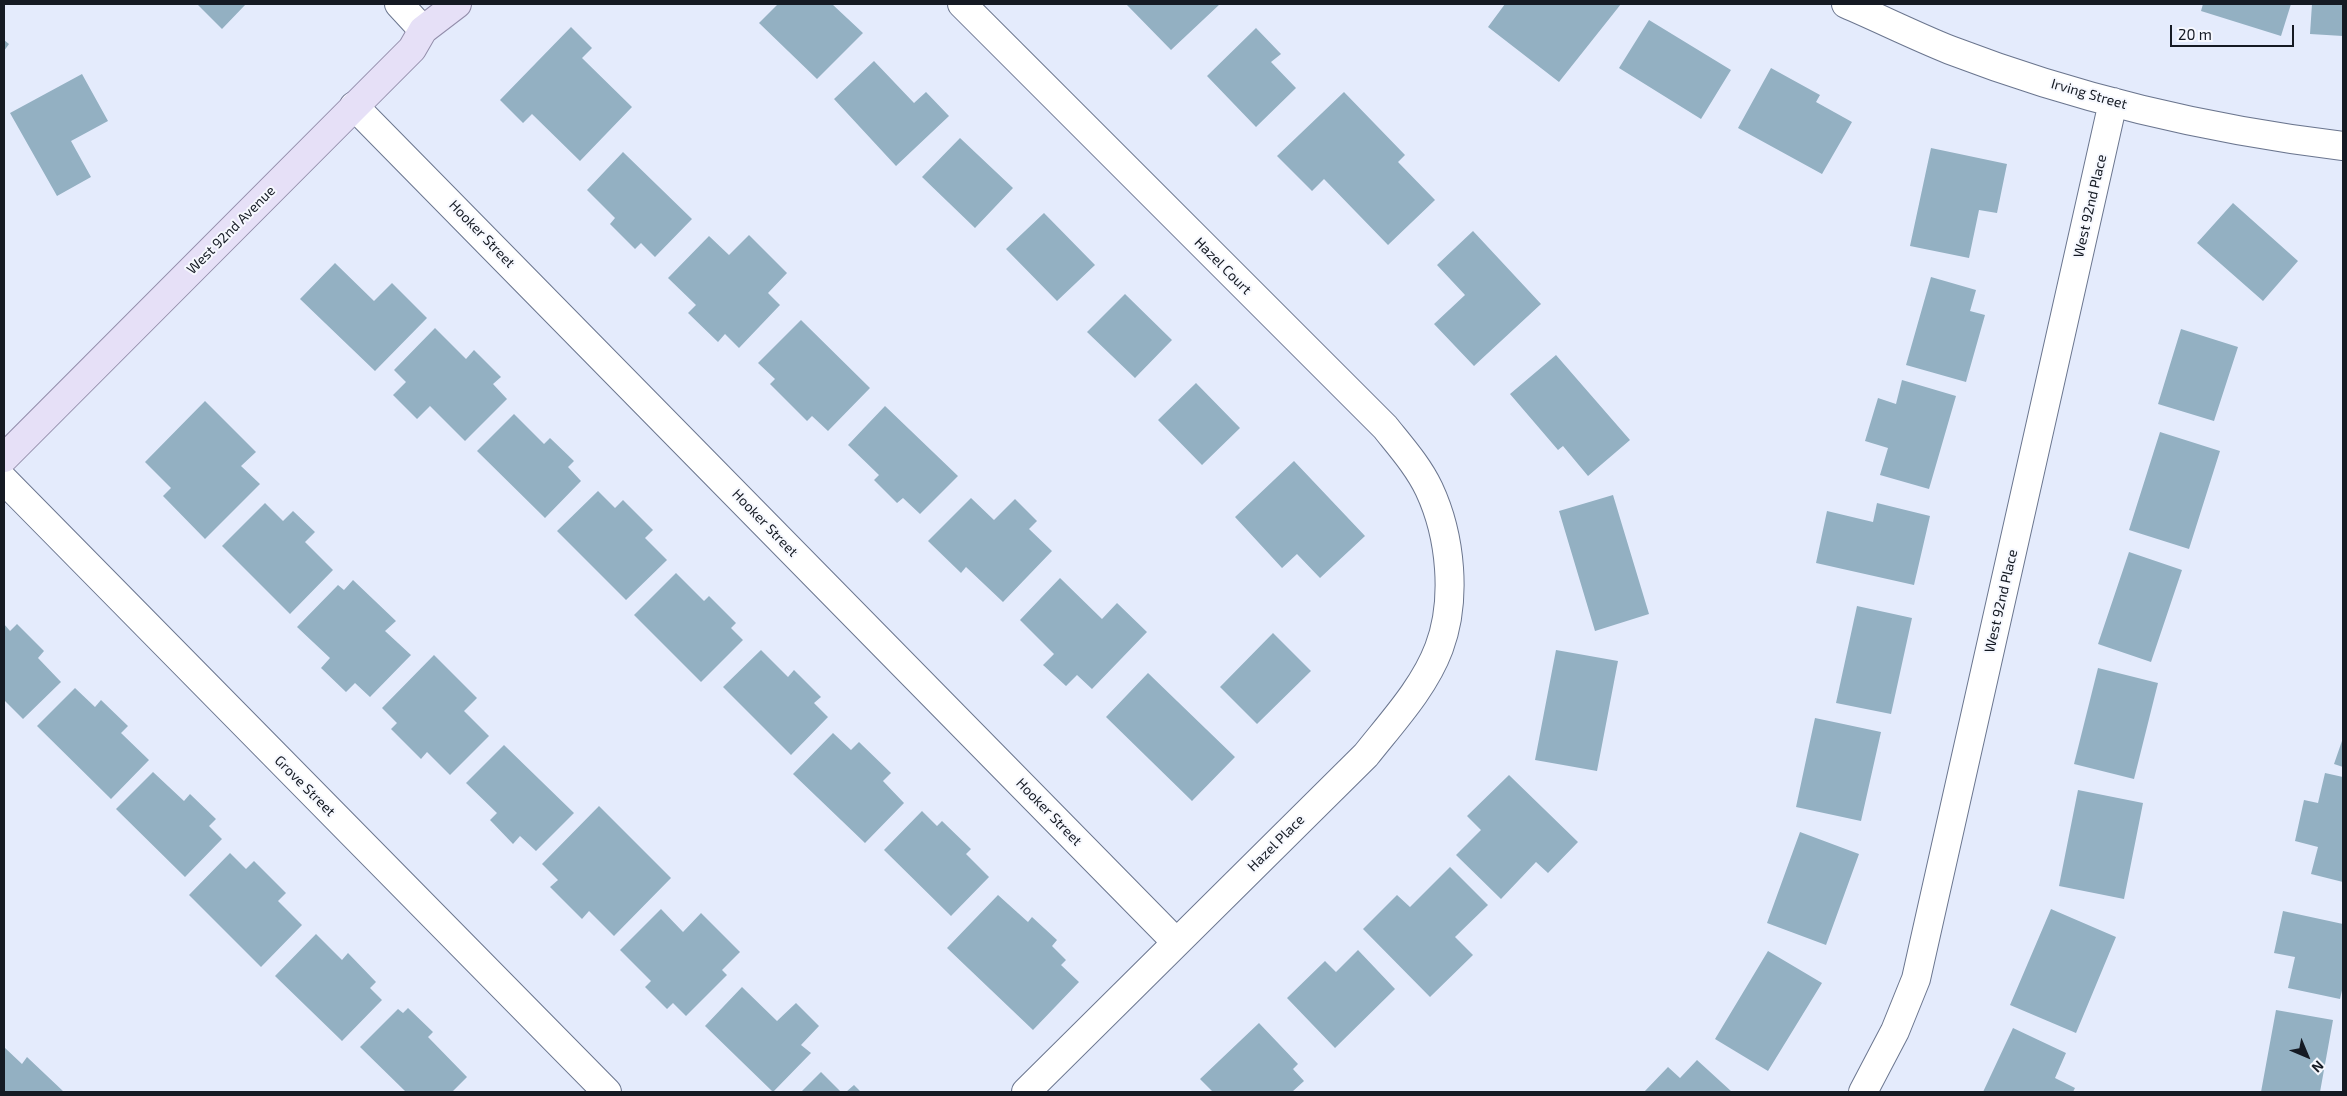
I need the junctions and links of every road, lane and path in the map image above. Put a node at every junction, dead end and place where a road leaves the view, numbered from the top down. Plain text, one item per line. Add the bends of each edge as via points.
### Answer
1 (399, 4) edge
2 (457, 4) edge
3 (962, 4) edge
4 (1846, 4) edge
5 (423, 30) junction
6 (2113, 102) junction
7 (354, 106) junction
8 (2343, 146) edge
9 (4, 458) edge
10 (4, 480) edge
11 (1446, 552) joint
12 (1176, 942) junction
13 (607, 1092) edge
14 (1026, 1092) edge
15 (1863, 1092) edge

1 - 5 street
2 - 5 main road, West 92nd Avenue
3 - 11 street, Hazel Court via 1385,427 1411,458 1429,489 1440,519
4 - 6 street, Irving Street via 1957,52
5 - 7 main road, West 92nd Avenue via 412,49
6 - 8 street, Irving Street via 2202,122
6 - 15 street, West 92nd Place via 1916,979 1895,1031
7 - 9 main road, West 92nd Avenue
7 - 12 street, Hooker Street
10 - 13 street, Grove Street
11 - 12 street, Hazel Place via 1448,613 1438,649 1402,711 1366,755
12 - 14 street, Hazel Place

